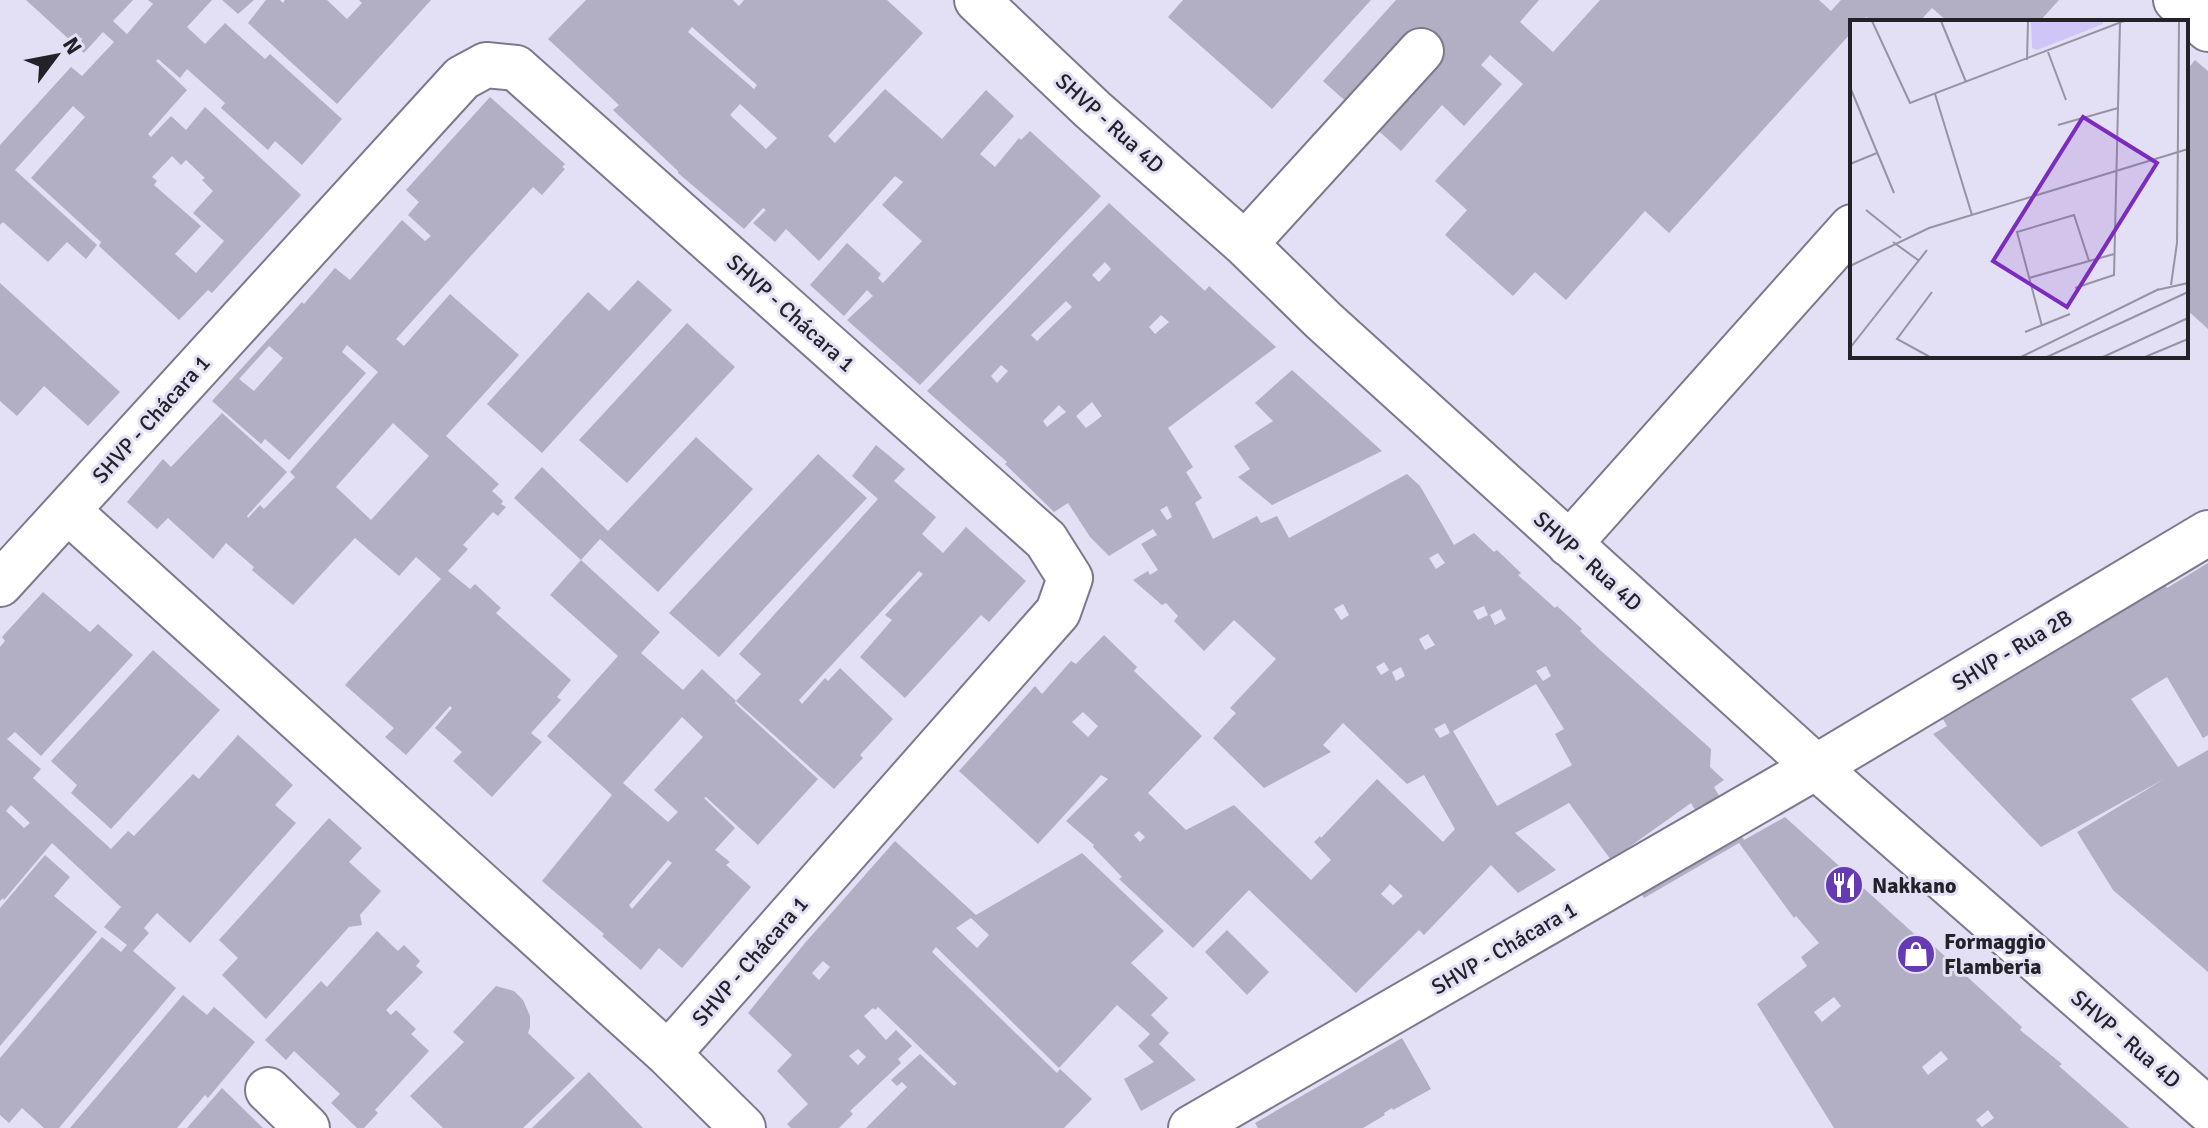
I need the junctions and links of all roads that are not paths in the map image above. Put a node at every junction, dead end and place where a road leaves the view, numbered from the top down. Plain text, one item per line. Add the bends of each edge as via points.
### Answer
1 (977, 0) edge
2 (2176, 0) edge
3 (2208, 29) edge
4 (1421, 51) dead end
5 (1850, 229) edge
6 (1245, 244) junction
7 (68, 511) junction
8 (2208, 533) edge
9 (1569, 544) junction
10 (0, 584) edge
11 (1816, 767) junction
12 (668, 1054) junction
13 (268, 1090) dead end
14 (2208, 1110) edge
15 (307, 1128) edge
16 (743, 1128) edge
17 (1191, 1128) edge

1 - 6 street, SHVP - Rua 4D
2 - 3 street
4 - 6 street
5 - 9 street
6 - 9 street, SHVP - Rua 4D
7 - 10 street, SHVP - Chácara 1
7 - 12 street
7 - 12 street, SHVP - Chácara 1 via 441,100 462,78 486,65 516,68 1046,540 1070,578 1058,612
8 - 11 street, SHVP - Rua 2B
9 - 11 street, SHVP - Rua 4D
11 - 14 street, SHVP - Rua 4D
11 - 17 street, SHVP - Chácara 1
12 - 16 street
13 - 15 street

